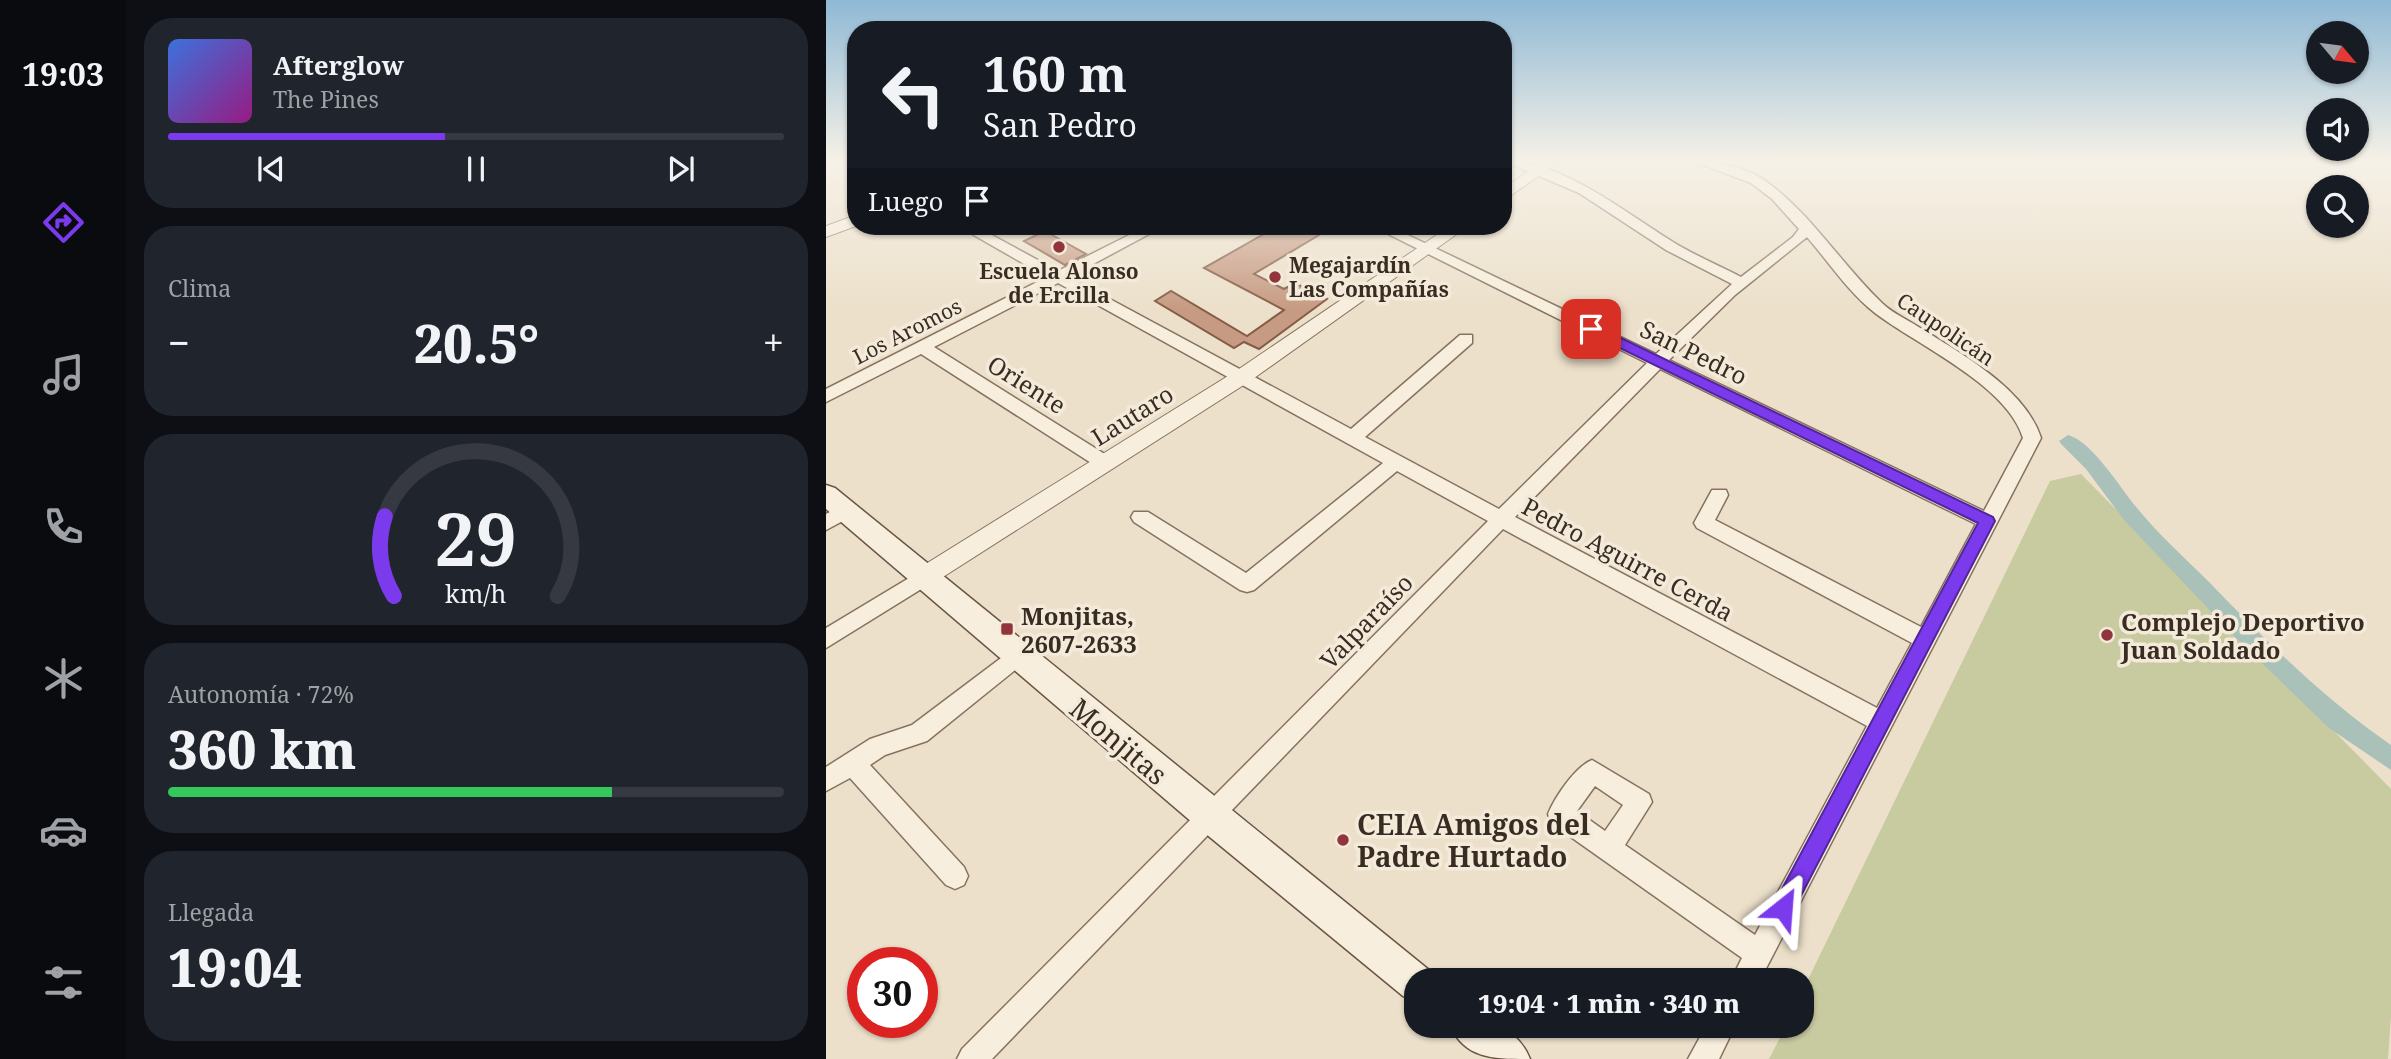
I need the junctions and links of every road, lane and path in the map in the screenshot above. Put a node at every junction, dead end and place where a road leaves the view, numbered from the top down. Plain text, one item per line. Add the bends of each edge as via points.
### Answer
1 (1617, 210) edge
2 (1791, 210) edge
3 (847, 224) edge
4 (1805, 230) junction
5 (826, 232) edge
6 (981, 235) edge
7 (1140, 235) edge
8 (1397, 235) edge
9 (1447, 235) edge
10 (1426, 249) junction
11 (1058, 278) junction
12 (1742, 283) junction
13 (1466, 339) dead end
14 (922, 347) junction
15 (1658, 362) junction
16 (1243, 376) junction
17 (826, 396) edge
18 (1353, 437) junction
19 (1396, 461) junction
20 (1105, 463) junction
21 (1719, 495) dead end
22 (832, 510) edge
23 (1141, 517) dead end
24 (1501, 519) junction
25 (1987, 521) junction
26 (924, 577) junction
27 (826, 639) edge
28 (1925, 639) junction
29 (1017, 655) junction
30 (1882, 722) junction
31 (850, 762) junction
32 (826, 780) edge
33 (1212, 817) junction
34 (1608, 848) dead end
35 (955, 876) dead end
36 (1759, 954) junction
37 (1751, 968) edge
38 (1404, 973) edge
39 (1484, 1038) edge
40 (1714, 1038) edge
41 (972, 1059) edge
42 (1510, 1059) edge
43 (1703, 1059) edge

1 - 12 street via 1671,247
2 - 4 street, Caupolicán
3 - 5 street
4 - 12 street, Valparaíso
4 - 25 street, Caupolicán via 1878,308 1968,366 2027,422 2032,438
6 - 11 street, Pedro Aguirre Cerda
7 - 11 street, Los Aromos
8 - 10 street, San Pedro
9 - 10 street, Lautaro
10 - 15 street, San Pedro
10 - 16 street, Lautaro
11 - 14 street, Los Aromos
11 - 16 street, Pedro Aguirre Cerda
12 - 15 street, Valparaíso
13 - 18 street
14 - 17 street, Los Aromos
14 - 20 street, Oriente
15 - 24 street, Valparaíso
15 - 25 street, San Pedro
16 - 18 street, Pedro Aguirre Cerda
16 - 20 street, Lautaro
18 - 19 street, Pedro Aguirre Cerda
19 - 23 street via 1247,584
19 - 24 street, Pedro Aguirre Cerda
20 - 26 street, Lautaro
21 - 28 street via 1704,523
22 - 26 main road, Monjitas
24 - 30 street, Pedro Aguirre Cerda
24 - 33 street, Valparaíso
25 - 28 street
26 - 27 street, Lautaro
26 - 29 main road, Monjitas
28 - 30 street
29 - 31 street via 919,733
29 - 33 main road, Monjitas
30 - 36 street
31 - 32 street
31 - 35 street
33 - 38 main road, Monjitas
33 - 41 street, Valparaíso
34 - 36 street
36 - 37 street
39 - 42 main road
40 - 43 street

